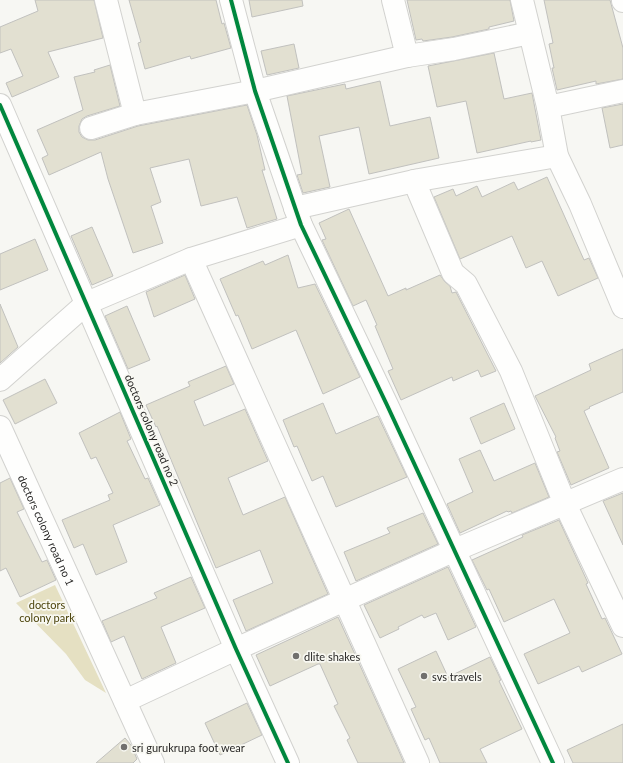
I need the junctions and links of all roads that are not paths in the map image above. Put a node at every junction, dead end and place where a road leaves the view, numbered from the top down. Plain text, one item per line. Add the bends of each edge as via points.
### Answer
1 (106, 0) edge
2 (232, 0) edge
3 (393, 0) edge
4 (522, 0) edge
5 (530, 33) junction
6 (407, 56) junction
7 (255, 91) junction
8 (623, 91) edge
9 (0, 105) edge
10 (548, 107) junction
11 (135, 114) junction
12 (91, 128) dead end
13 (557, 156) junction
14 (467, 180) dead end
15 (445, 182) junction
16 (418, 189) junction
17 (298, 216) junction
18 (191, 259) junction
19 (87, 303) junction
20 (623, 307) edge
21 (0, 380) edge
22 (0, 427) edge
23 (623, 479) edge
24 (565, 504) junction
25 (455, 550) junction
26 (344, 600) junction
27 (623, 626) edge
28 (236, 649) junction
29 (125, 701) junction
30 (153, 763) edge
31 (288, 763) edge
32 (418, 763) edge
33 (553, 763) edge

1 - 11 street
2 - 7 street
3 - 6 street
4 - 5 street
5 - 6 street
5 - 10 street
6 - 7 street
7 - 11 street
7 - 17 street
8 - 10 street
9 - 19 street, doctors colony road no 2
10 - 13 street
11 - 12 street
13 - 15 street
13 - 20 street
14 - 15 street
15 - 16 street
16 - 17 street
16 - 24 street via 453,273 466,284 511,371
17 - 18 street
17 - 25 street
18 - 19 street
18 - 26 street
19 - 21 street
19 - 28 street, doctors colony road no 2
22 - 29 street, doctors colony road no 1
23 - 24 street
24 - 25 street
24 - 27 street
25 - 26 street
25 - 33 street
26 - 28 street
26 - 32 street
28 - 29 street
28 - 31 street, doctors colony road no 2
29 - 30 street, doctors colony road no 1

